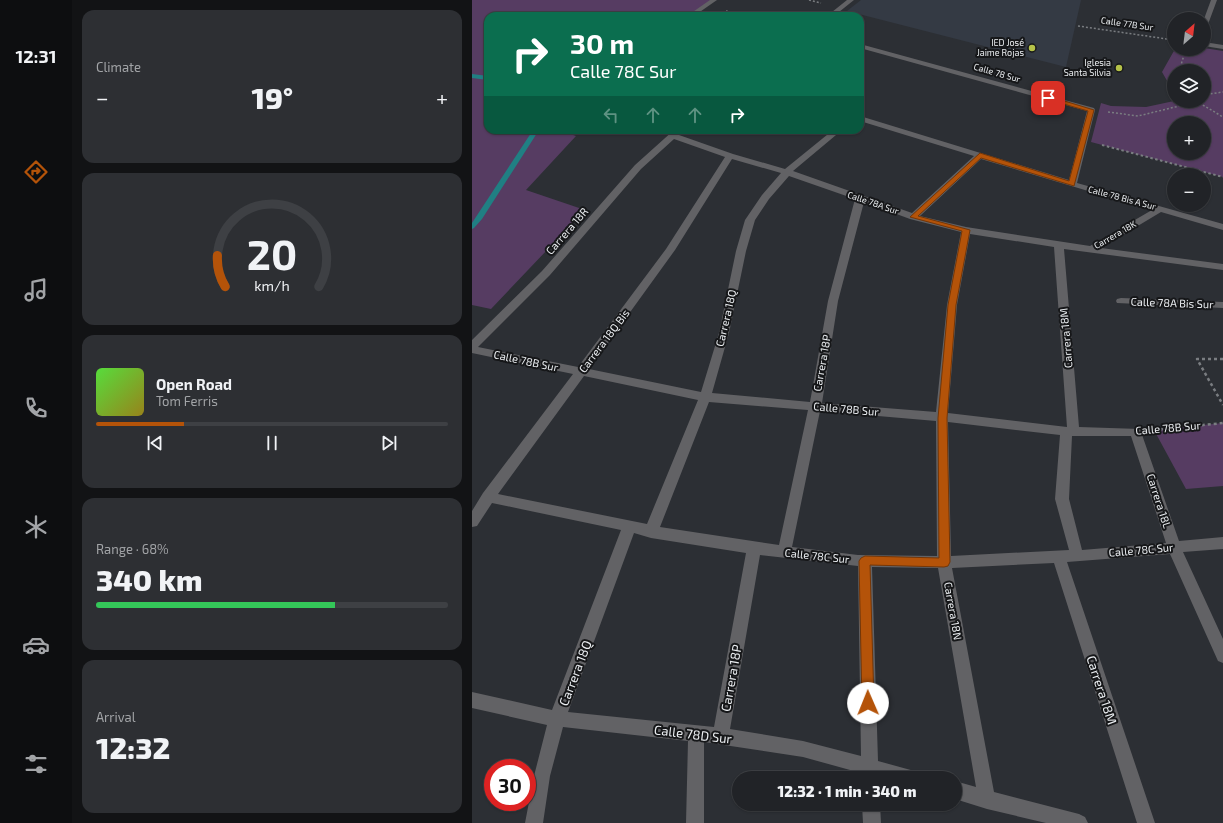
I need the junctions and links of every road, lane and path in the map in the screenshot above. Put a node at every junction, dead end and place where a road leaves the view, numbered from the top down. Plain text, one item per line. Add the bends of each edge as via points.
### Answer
1 (714, 0) edge
2 (851, 0) edge
3 (1214, 0) edge
4 (696, 12) edge
5 (835, 12) edge
6 (1210, 12) edge
7 (1078, 26) dead end
8 (1167, 39) edge
9 (1211, 45) edge
10 (1223, 46) edge
11 (864, 47) edge
12 (1223, 92) edge
13 (1211, 94) edge
14 (1177, 108) edge
15 (1205, 108) edge
16 (1091, 110) junction
17 (1223, 117) edge
18 (864, 119) edge
19 (674, 134) edge
20 (677, 134) edge
21 (833, 134) edge
22 (1084, 140) junction
23 (980, 155) junction
24 (730, 156) junction
25 (787, 172) junction
26 (1223, 177) edge
27 (1072, 184) junction
28 (860, 199) junction
29 (1160, 209) junction
30 (913, 217) junction
31 (1223, 227) edge
32 (966, 230) junction
33 (1058, 245) junction
34 (1090, 250) junction
35 (1223, 267) edge
36 (1121, 301) dead end
37 (1223, 305) edge
38 (472, 346) edge
39 (472, 349) edge
40 (1223, 359) edge
41 (580, 372) junction
42 (705, 397) junction
43 (1223, 405) edge
44 (815, 406) junction
45 (942, 418) junction
46 (1223, 423) edge
47 (1070, 431) junction
48 (1136, 432) junction
49 (488, 497) junction
50 (472, 522) edge
51 (629, 527) junction
52 (651, 532) junction
53 (1223, 543) edge
54 (1174, 547) junction
55 (754, 549) junction
56 (784, 552) junction
57 (1077, 556) junction
58 (1058, 558) junction
59 (865, 561) junction
60 (944, 562) junction
61 (1223, 656) edge
62 (472, 700) edge
63 (557, 719) junction
64 (696, 734) junction
65 (721, 736) junction
66 (866, 771) edge
67 (869, 771) edge
68 (962, 792) edge
69 (987, 800) junction
70 (871, 811) edge
71 (1032, 817) edge
72 (534, 823) edge
73 (695, 823) edge
74 (872, 823) edge
75 (1079, 823) edge
76 (1146, 823) edge

1 - 4 street
2 - 5 street
3 - 6 street
7 - 8 path, Calle 77B Sur
9 - 10 street
11 - 16 street, Calle 78 Sur
12 - 13 path
14 - 16 path via 1138,116
15 - 17 path
16 - 22 street
18 - 23 street, Calle 78 Bis A Sur
19 - 38 street, Carrera 18R via 638,166 546,273
20 - 24 street, Calle 78A Sur
21 - 25 street, Carrera 18Q
22 - 26 path
22 - 27 street
23 - 27 street, Calle 78 Bis A Sur
23 - 30 street
24 - 25 street, Calle 78A Sur
24 - 41 street, Carrera 18Q Bis via 701,206 658,269
25 - 28 street, Calle 78A Sur
25 - 42 street, Carrera 18Q via 765,196 750,220 724,332
27 - 29 street, Calle 78 Bis A Sur
28 - 30 street, Calle 78A Sur
28 - 44 street, Carrera 18P via 833,301
29 - 31 street, Calle 78 Bis A Sur
29 - 34 street, Carrera 18K
30 - 32 street, Calle 78A Sur
32 - 33 street, Calle 78A Sur
32 - 45 street, Carrera 18N via 952,305
33 - 34 street, Calle 78A Sur
33 - 47 street, Carrera 18M
34 - 35 street, Calle 78A Sur
36 - 37 street, Calle 78A Bis Sur
39 - 41 street, Calle 78B Sur
40 - 43 path via 1197,359
41 - 42 street, Calle 78B Sur
41 - 49 street, Carrera 18Q Bis
42 - 44 street, Calle 78B Sur
42 - 52 street, Carrera 18Q
44 - 45 street, Calle 78B Sur
44 - 56 street, Carrera 18P
45 - 47 street, Calle 78B Sur
45 - 60 street, Carrera 18N
46 - 48 path, Calle 78B Sur
47 - 48 street, Calle 78B Sur
47 - 57 street, Carrera 18M via 1062,499
48 - 54 street, Carrera 18L
49 - 50 street, Carrera 18Q Bis
49 - 51 street, Calle 78C Sur
51 - 52 street, Calle 78C Sur
51 - 63 street, Carrera 18Q
52 - 55 street, Calle 78C Sur
53 - 54 street, Calle 78C Sur
54 - 57 street, Calle 78C Sur
54 - 61 street, Carrera 18L
55 - 56 street, Calle 78C Sur
55 - 65 street, Carrera 18P
56 - 59 street, Calle 78C Sur
57 - 58 street, Calle 78C Sur
58 - 60 street, Calle 78C Sur
58 - 76 street, Carrera 18M
59 - 60 street, Calle 78C Sur
59 - 67 street
60 - 69 street, Carrera 18N
62 - 63 street, Calle 78D Sur
63 - 64 street, Calle 78D Sur
63 - 72 street, Carrera 18Q via 542,776
64 - 65 street, Calle 78D Sur
64 - 73 street
65 - 66 street, Calle 78D Sur via 802,750
68 - 69 street
69 - 71 street
70 - 74 street
71 - 75 street

